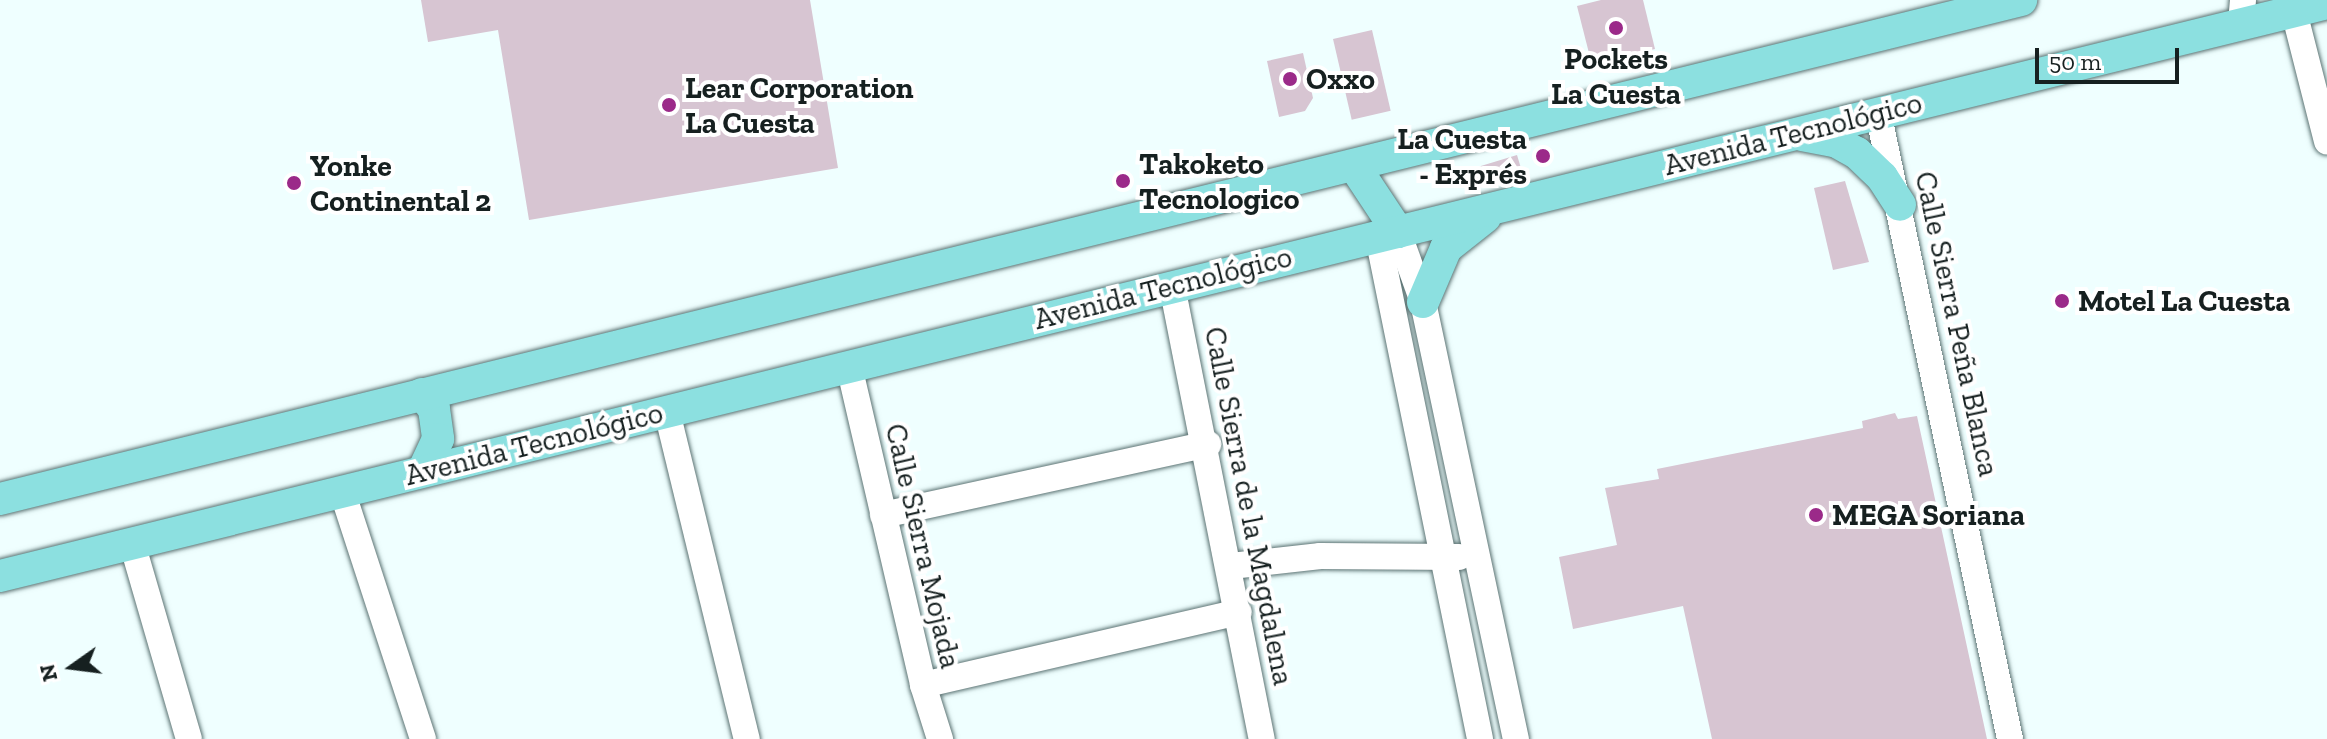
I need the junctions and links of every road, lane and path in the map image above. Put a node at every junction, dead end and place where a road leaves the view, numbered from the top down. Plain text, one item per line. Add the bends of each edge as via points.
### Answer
1 (2021, 0) edge
2 (2327, 3) edge
3 (2292, 5) edge
4 (2242, 11) edge
5 (1878, 112) junction
6 (1799, 134) junction
7 (2327, 141) edge
8 (1355, 167) junction
9 (1900, 205) junction
10 (1497, 209) junction
11 (1388, 234) junction
12 (1172, 286) junction
13 (1423, 302) junction
14 (849, 366) junction
15 (422, 394) junction
16 (667, 412) junction
17 (1208, 444) junction
18 (423, 471) junction
19 (342, 491) junction
20 (0, 499) edge
21 (883, 515) junction
22 (132, 543) junction
23 (1477, 555) junction
24 (1443, 560) junction
25 (1231, 566) junction
26 (0, 576) edge
27 (1239, 612) junction
28 (923, 685) junction
29 (189, 739) edge
30 (423, 739) edge
31 (747, 739) edge
32 (940, 739) edge
33 (1262, 739) edge
34 (1480, 739) edge
35 (1516, 739) edge
36 (2010, 739) edge

1 - 8 main road
2 - 3 main road, Avenida Tecnológico
3 - 4 main road, Avenida Tecnológico
3 - 7 street
4 - 5 main road, Avenida Tecnológico
5 - 6 main road, Avenida Tecnológico
5 - 9 street, Calle Sierra Peña Blanca
6 - 9 main road via 1837,142 1857,153
6 - 10 main road, Avenida Tecnológico
8 - 11 main road
8 - 15 main road via 856,284
9 - 36 street, Calle Sierra Peña Blanca
10 - 11 main road, Avenida Tecnológico
10 - 13 main road via 1446,248
11 - 12 main road, Avenida Tecnológico
11 - 13 street
11 - 24 street
12 - 14 main road, Avenida Tecnológico
12 - 17 street, Calle Sierra de la Magdalena
13 - 23 street
14 - 16 main road, Avenida Tecnológico
14 - 21 street, Calle Sierra Mojada
15 - 18 main road via 434,409 438,439
15 - 20 main road
16 - 18 main road, Avenida Tecnológico
16 - 31 street
17 - 21 street
17 - 25 street, Calle Sierra de la Magdalena
18 - 19 main road, Avenida Tecnológico
19 - 22 main road, Avenida Tecnológico
19 - 30 street
21 - 28 street, Calle Sierra Mojada
22 - 26 main road, Avenida Tecnológico
22 - 29 street
23 - 24 street
23 - 35 street
24 - 25 street via 1320,556
24 - 34 street
25 - 27 street, Calle Sierra de la Magdalena
27 - 28 street
27 - 33 street, Calle Sierra de la Magdalena
28 - 32 street, Calle Sierra Mojada

